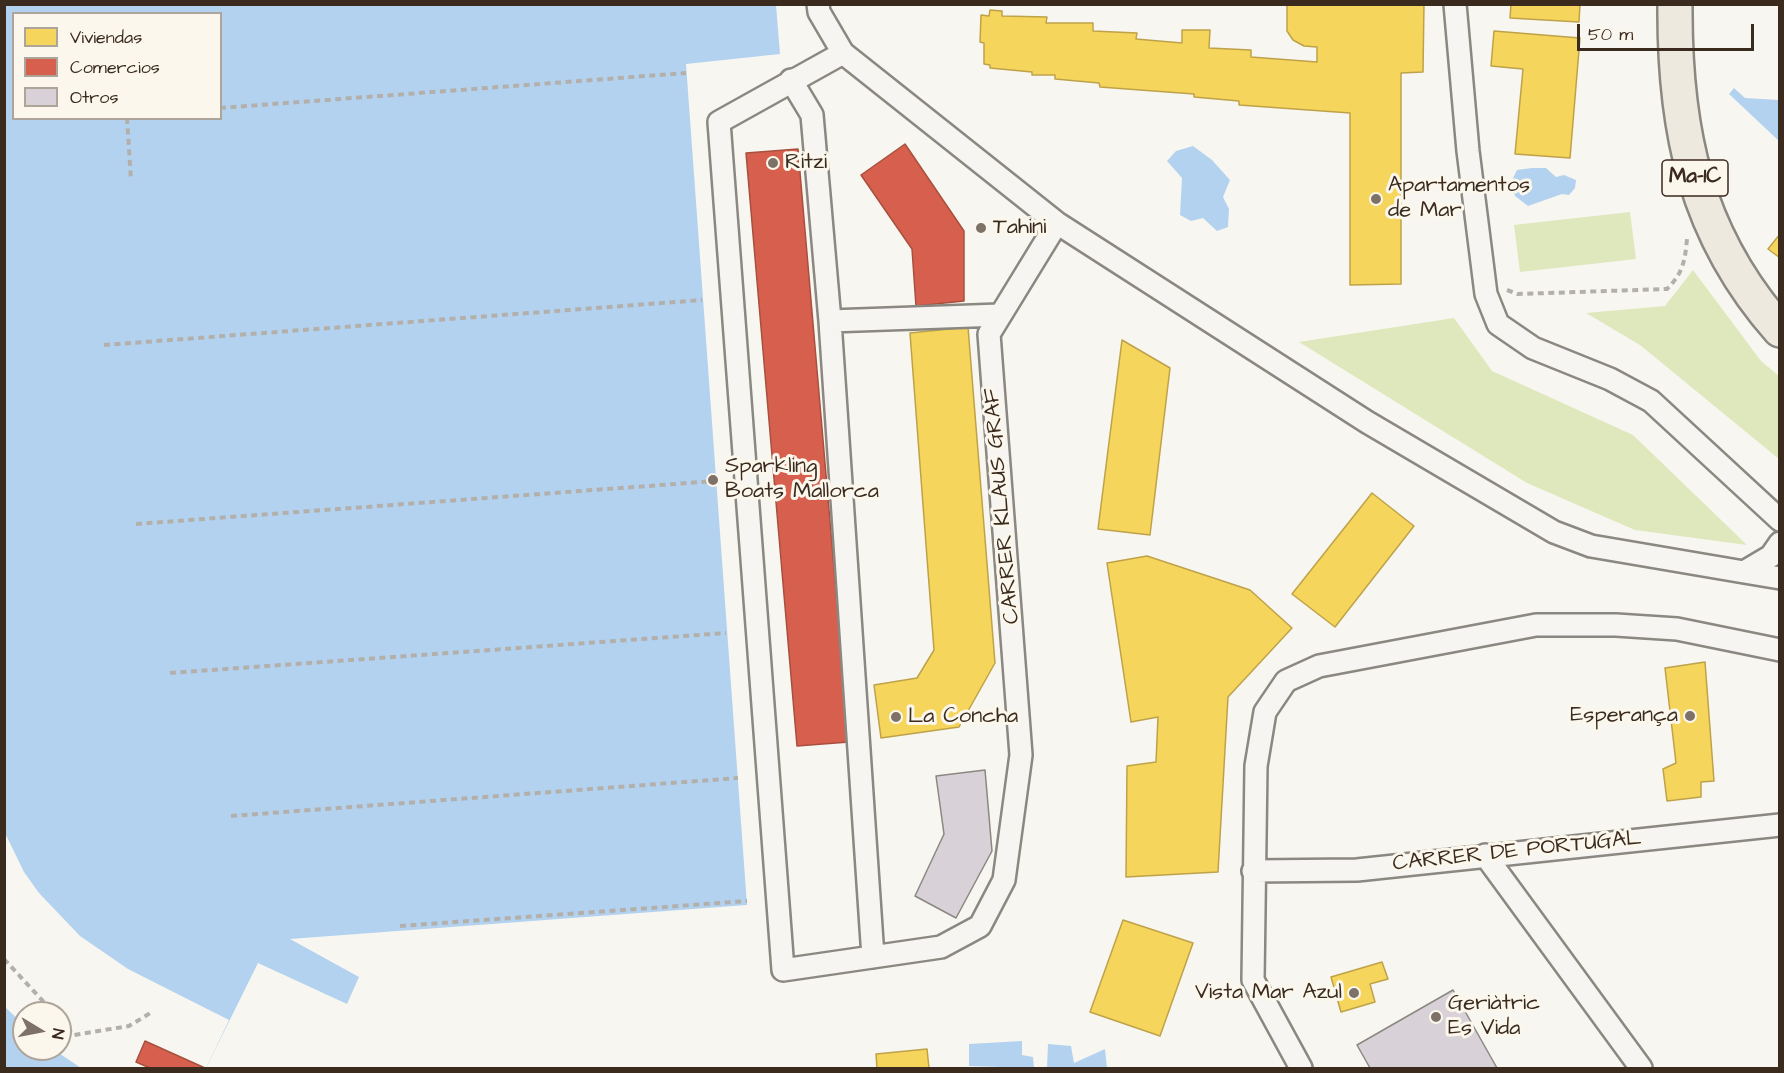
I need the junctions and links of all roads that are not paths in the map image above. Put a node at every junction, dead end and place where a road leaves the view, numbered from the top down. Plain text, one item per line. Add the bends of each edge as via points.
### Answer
1 (818, 4) edge
2 (1455, 4) edge
3 (1675, 4) edge
4 (843, 53) junction
5 (791, 80) junction
6 (1057, 223) junction
7 (1000, 315) junction
8 (830, 321) junction
9 (1779, 330) edge
10 (1779, 520) edge
11 (1779, 543) edge
12 (1744, 572) junction
13 (1779, 578) edge
14 (1779, 650) edge
15 (1779, 825) edge
16 (1485, 855) junction
17 (1253, 871) junction
18 (873, 957) junction
19 (1301, 1068) edge
20 (1641, 1068) edge

1 - 4 street
2 - 10 street via 1486,294 1498,324 1533,348 1610,379 1651,401
3 - 9 main road, Ma-1C via 1677,95 1690,165 1722,248 1751,295
4 - 5 street
4 - 6 street
5 - 8 street via 812,115
5 - 18 street, CARRER KLAUS GRAF via 719,122 783,970
6 - 7 street, CARRER KLAUS GRAF
6 - 12 street via 1367,422 1554,532 1591,546
7 - 8 street
7 - 18 street, CARRER KLAUS GRAF via 989,334 1021,755 1004,880 980,926 941,947
8 - 18 street
11 - 12 street via 1771,556
12 - 13 street
14 - 17 street via 1677,629 1536,625 1319,666 1286,681 1265,712 1256,766
15 - 16 street, CARRER DE PORTUGAL
16 - 17 street, CARRER DE PORTUGAL via 1357,870
16 - 20 street
17 - 19 street via 1253,980

